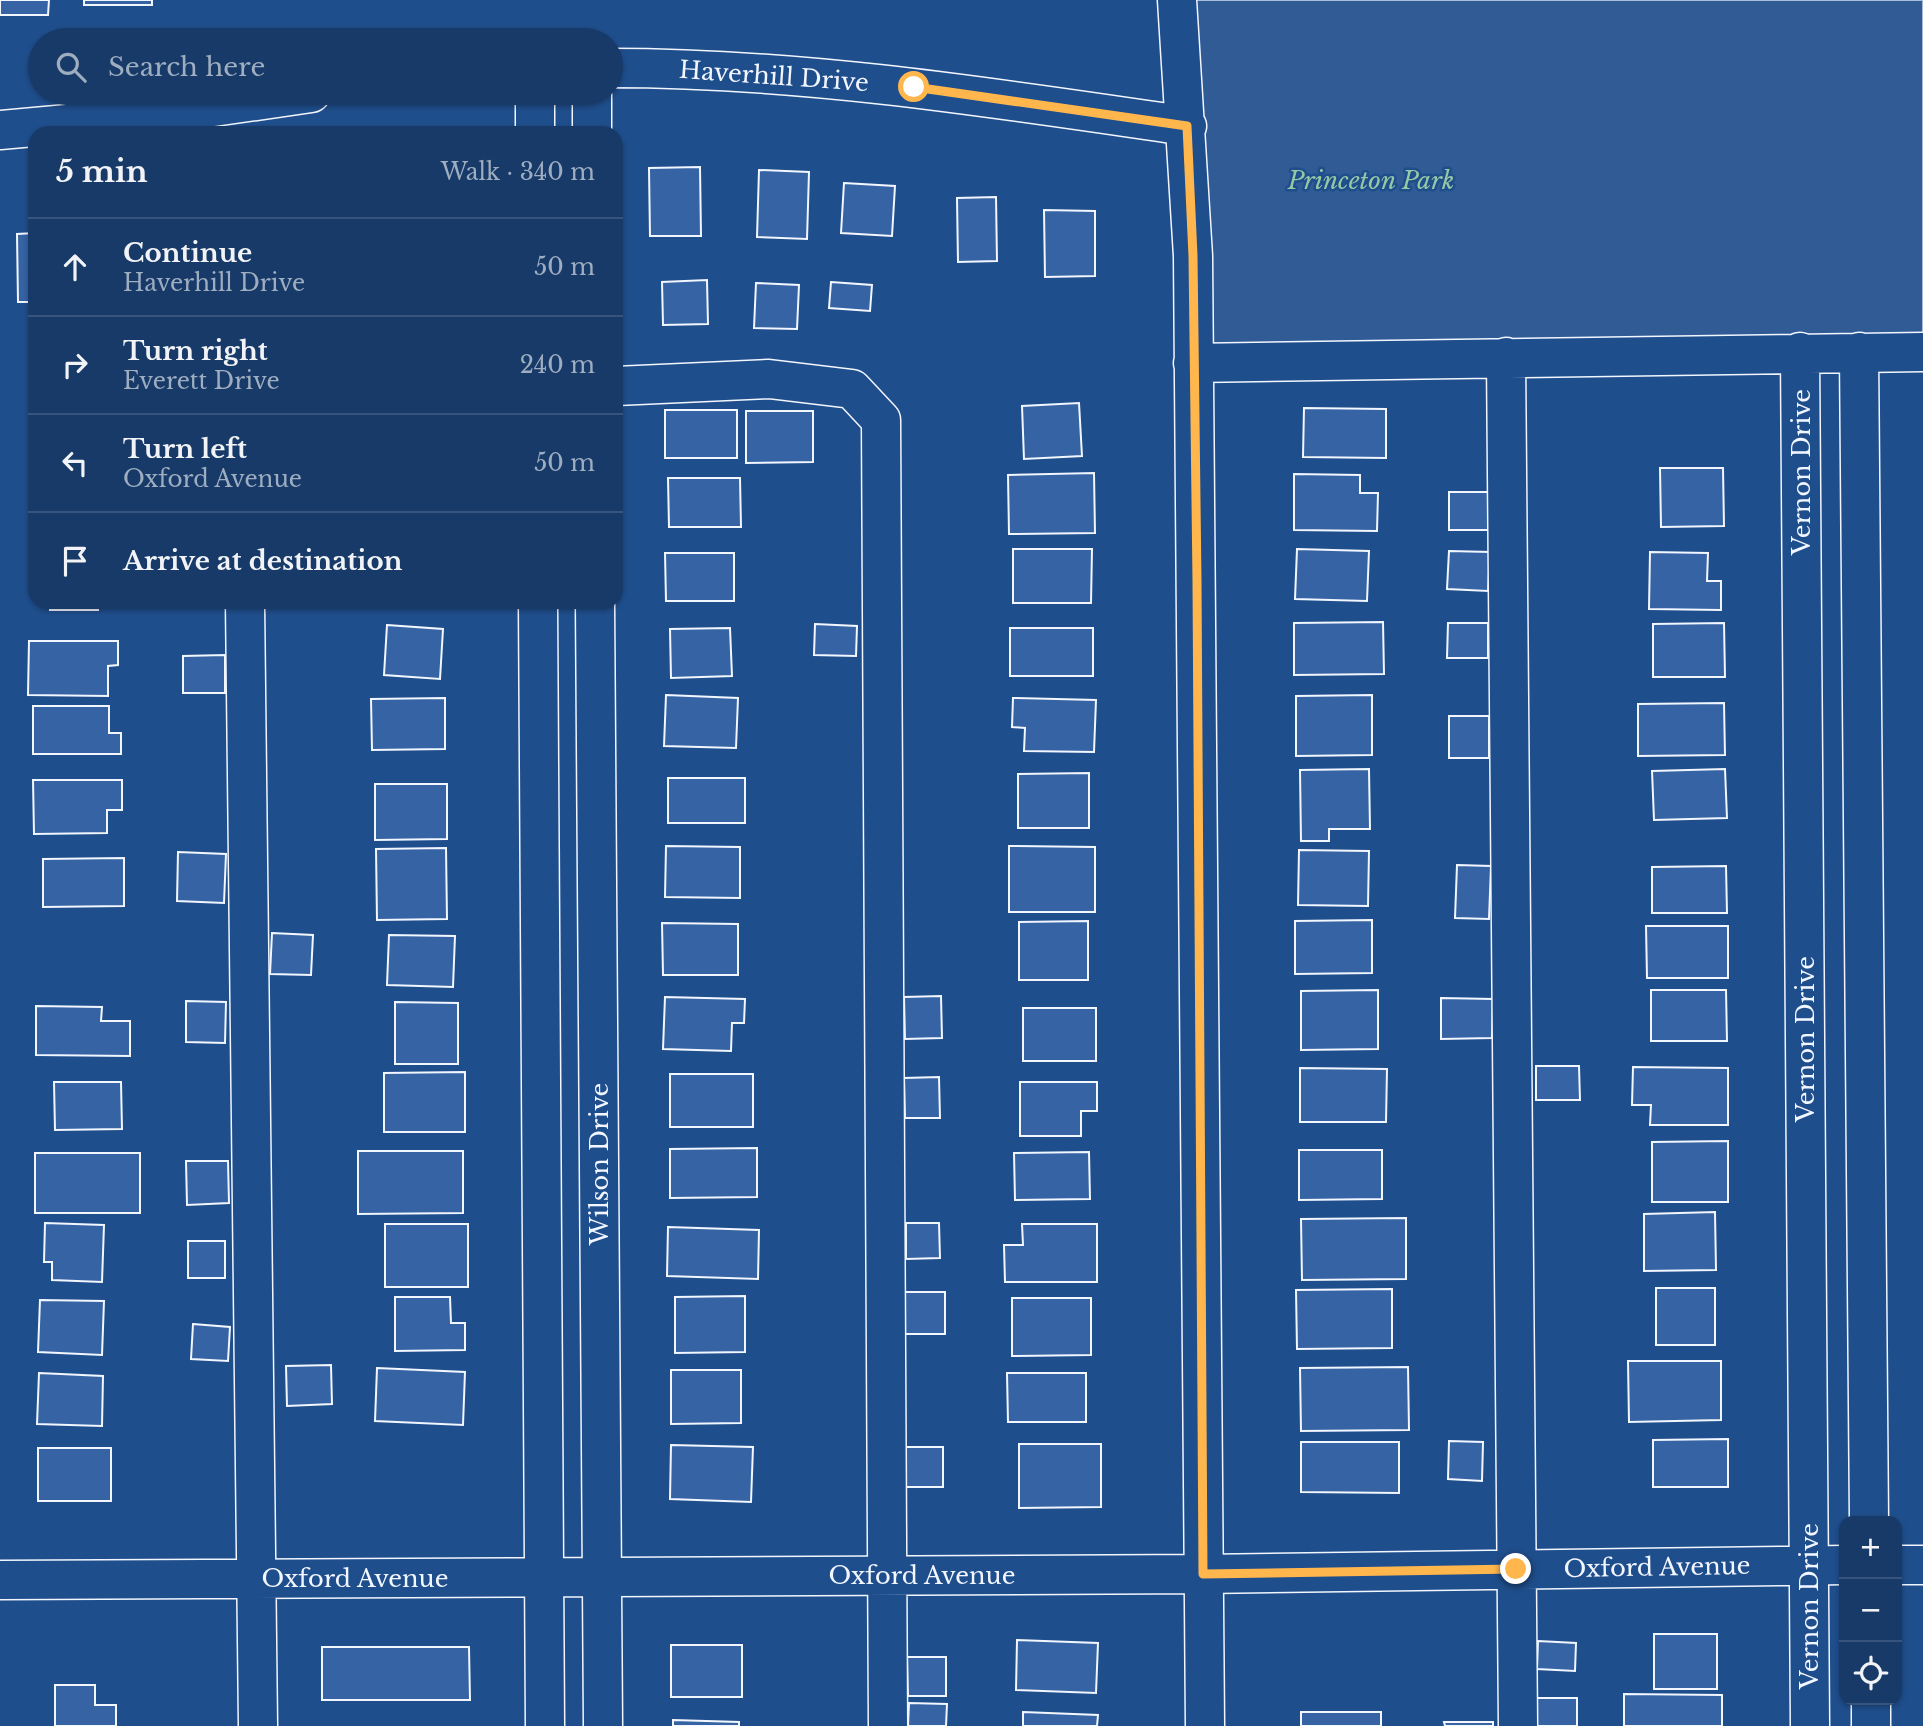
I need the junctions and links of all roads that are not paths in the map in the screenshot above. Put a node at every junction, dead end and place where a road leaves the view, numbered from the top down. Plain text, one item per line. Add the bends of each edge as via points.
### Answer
1 (1177, 0) edge
2 (623, 68) edge
3 (228, 105) edge
4 (535, 105) edge
5 (592, 105) edge
6 (51, 126) edge
7 (535, 126) edge
8 (592, 126) edge
9 (1187, 126) junction
10 (28, 128) edge
11 (0, 131) edge
12 (1800, 352) junction
13 (1859, 352) junction
14 (1923, 352) edge
15 (1506, 357) junction
16 (1193, 363) junction
17 (623, 386) edge
18 (246, 609) edge
19 (538, 609) edge
20 (595, 609) edge
21 (1869, 1516) edge
22 (1826, 1565) edge
23 (1902, 1565) edge
24 (1923, 1565) edge
25 (1516, 1569) junction
26 (1203, 1574) junction
27 (888, 1575) junction
28 (602, 1576) junction
29 (544, 1577) junction
30 (257, 1578) junction
31 (0, 1580) edge
32 (1871, 1705) edge
33 (258, 1726) edge
34 (545, 1726) edge
35 (603, 1726) edge
36 (888, 1726) edge
37 (1205, 1726) edge
38 (1518, 1726) edge
39 (1810, 1726) edge
40 (1871, 1726) edge

1 - 9 street
2 - 9 street, Haverhill Drive via 772,72
3 - 6 street
4 - 7 street
5 - 8 street
9 - 16 street
10 - 11 street
12 - 13 street
12 - 15 street
12 - 22 street, Vernon Drive
13 - 14 street
13 - 21 street
15 - 16 street
15 - 25 street
16 - 26 street
17 - 27 street via 769,379 852,389 881,420
18 - 30 street
19 - 29 street
20 - 28 street, Wilson Drive
22 - 25 street, Oxford Avenue
22 - 39 street, Vernon Drive
23 - 24 street
25 - 26 street, Oxford Avenue
25 - 38 street
26 - 27 street, Oxford Avenue
26 - 37 street
27 - 28 street, Oxford Avenue
27 - 36 street
28 - 29 street, Oxford Avenue
28 - 35 street, Wilson Drive
29 - 30 street, Oxford Avenue
29 - 34 street
30 - 31 street, Oxford Avenue
30 - 33 street
32 - 40 street

